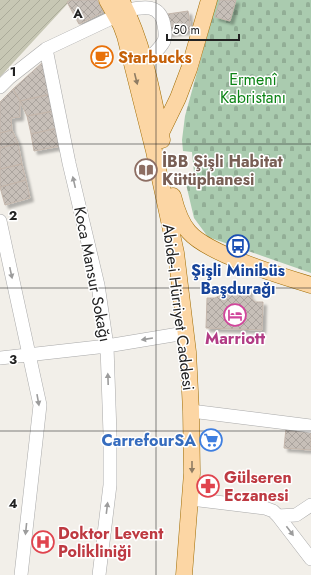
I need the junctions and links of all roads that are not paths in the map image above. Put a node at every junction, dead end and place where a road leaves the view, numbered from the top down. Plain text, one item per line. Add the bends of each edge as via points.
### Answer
1 (107, 0) edge
2 (208, 0) edge
3 (121, 9) edge
4 (46, 48) junction
5 (145, 63) junction
6 (0, 87) edge
7 (153, 98) junction
8 (178, 98) junction
9 (160, 134) junction
10 (154, 151) junction
11 (0, 222) edge
12 (208, 246) junction
13 (176, 253) junction
14 (311, 285) edge
15 (185, 333) junction
16 (107, 346) junction
17 (29, 355) junction
18 (0, 358) edge
19 (191, 411) junction
20 (311, 426) edge
21 (191, 499) junction
22 (311, 505) edge
23 (278, 516) junction
24 (311, 559) edge
25 (21, 575) edge
26 (99, 575) edge
27 (184, 575) edge

1 - 3 main road, Abide-i Hürriyet Caddesi
2 - 8 main road via 189,69
3 - 4 street
3 - 5 main road, Abide-i Hürriyet Caddesi via 132,22
3 - 5 street via 144,7 159,12 163,18 164,40
3 -> 10 main road, Abide-i Hürriyet Caddesi via 125,36
4 - 6 street
16 -> 4 street, Koca Mansur Sokağı via 98,285 69,163
5 - 7 main road, Abide-i Hürriyet Caddesi
7 - 8 main road via 163,102
7 - 9 main road, Abide-i Hürriyet Caddesi
8 - 9 main road
9 - 10 main road
9 - 12 main road, Abide-i Hürriyet Caddesi via 176,208 181,220 195,238
10 - 13 main road, Abide-i Hürriyet Caddesi
11 -> 17 street
12 - 13 main road via 189,245
12 - 14 main road via 234,258
13 - 15 main road, Abide-i Hürriyet Caddesi
15 -> 16 street
15 - 19 main road, Abide-i Hürriyet Caddesi
16 - 17 street
26 -> 16 street, Koca Mansur Sokağı via 110,485
17 - 18 street
17 -> 25 street via 40,405
19 - 20 street
19 -> 21 main road, Abide-i Hürriyet Caddesi
21 - 23 street via 265,508
21 - 27 main road, Abide-i Hürriyet Caddesi
22 - 23 street via 296,515
23 -> 24 street

